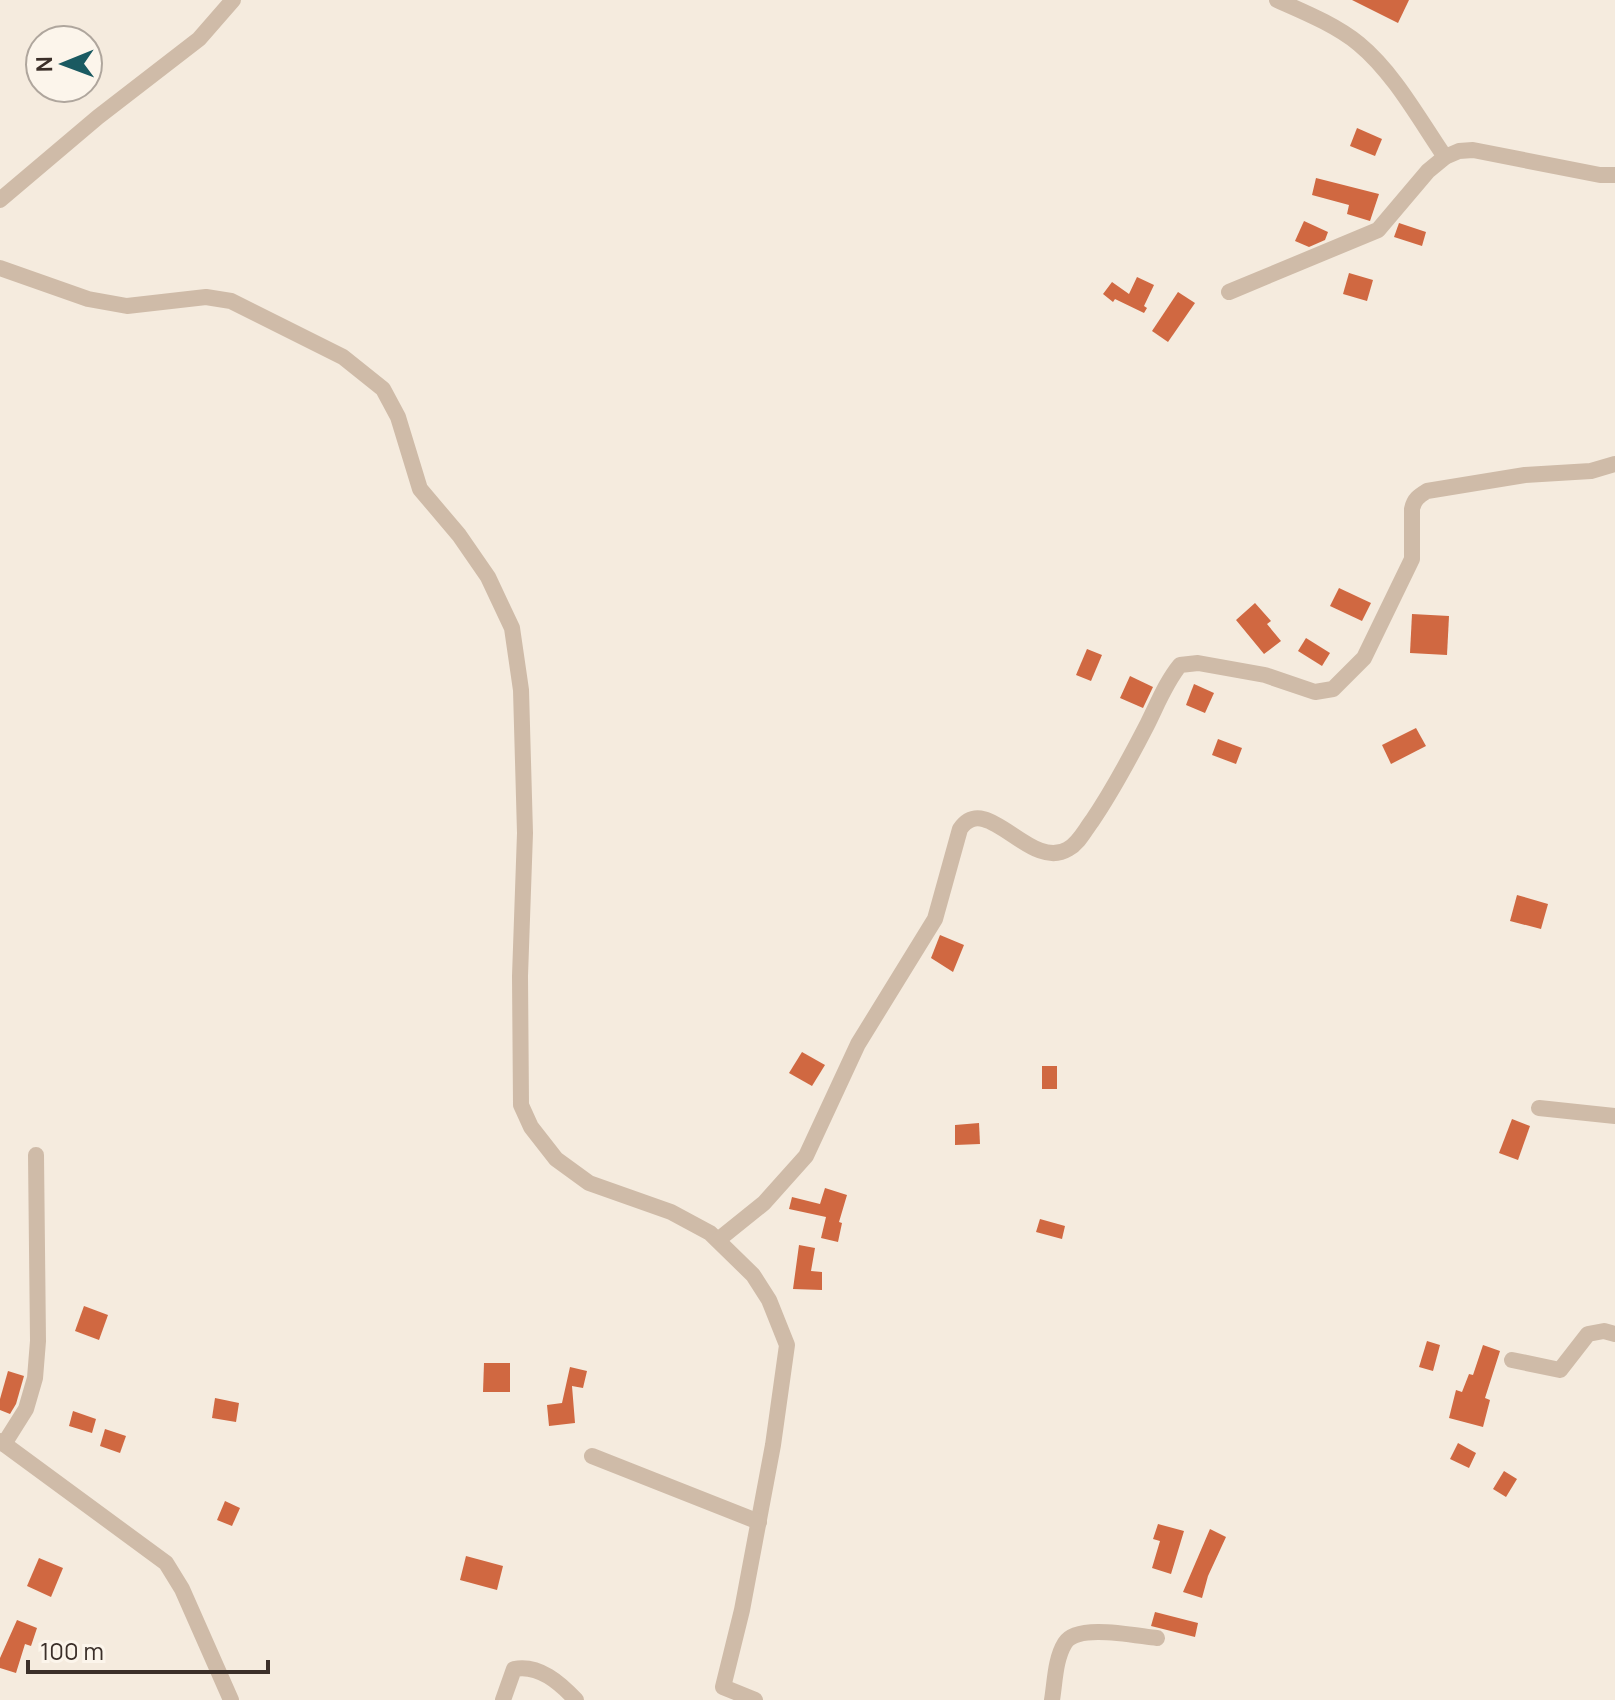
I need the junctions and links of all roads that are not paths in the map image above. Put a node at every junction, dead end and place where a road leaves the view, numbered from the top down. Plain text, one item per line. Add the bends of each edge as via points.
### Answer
1 (233, 0) edge
2 (1277, 0) edge
3 (1445, 157) junction
4 (1615, 175) edge
5 (0, 200) edge
6 (0, 268) edge
7 (1229, 292) dead end
8 (1615, 464) edge
9 (1539, 1108) dead end
10 (1615, 1116) edge
11 (36, 1155) dead end
12 (718, 1240) junction
13 (1615, 1334) edge
14 (1512, 1360) dead end
15 (2, 1442) edge
16 (592, 1456) dead end
17 (759, 1522) junction
18 (1157, 1638) dead end
19 (721, 1693) edge
20 (231, 1700) edge
21 (503, 1700) edge
22 (576, 1700) edge
23 (755, 1700) edge
24 (1052, 1700) edge

1 - 5 street via 199,39
2 - 3 street via 1357,42 1378,62
3 - 4 street via 1473,150
3 - 7 street via 1378,230
6 - 12 street via 88,299 127,306 206,297 231,301 343,357 383,389 398,417 420,489 488,577 512,628 521,690 525,833 521,1105 556,1159 589,1183 671,1212
8 - 12 street via 1427,491 1418,497 1412,509 1412,559 1364,658 1333,689 1315,692 1265,675 1198,663 1180,665 1116,786 1076,844 1065,851 1037,851 989,820 964,822 935,919 858,1044 806,1156 764,1203
9 - 10 street
11 - 15 street via 35,1378 26,1409
12 - 17 street via 753,1275 787,1345
13 - 14 street via 1588,1334 1560,1370
15 - 20 street via 166,1563
16 - 17 street
17 - 19 street
18 - 24 street via 1073,1635 1061,1652
19 - 23 street
21 - 22 street via 514,1669 523,1667 550,1677

